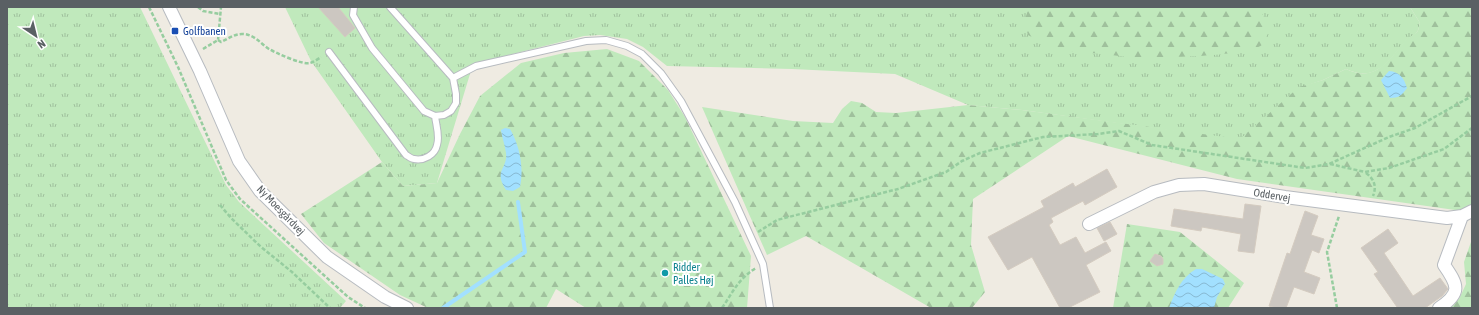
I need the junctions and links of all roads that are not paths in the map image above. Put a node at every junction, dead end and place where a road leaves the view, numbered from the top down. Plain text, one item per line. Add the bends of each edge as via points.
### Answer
1 (170, 7) edge
2 (354, 7) edge
3 (390, 7) edge
4 (328, 52) road end
5 (453, 78) junction
6 (435, 116) junction
7 (1467, 213) edge
8 (1090, 224) dead end
9 (407, 308) edge
10 (770, 308) edge
11 (1438, 308) edge

1 - 9 street, Ny Moesgårdvej via 239,161 260,191 327,256 385,297
2 - 6 lane via 353,15 372,48 424,111
3 - 5 lane
4 - 6 lane via 406,155 414,159 424,159 432,154 437,146 438,136
5 - 6 lane via 456,103 451,111
5 - 10 lane via 476,66 586,41 606,40 627,46 642,54 661,73 681,101 735,202 763,264
7 - 8 street, Oddervej via 1447,218 1204,184 1179,185 1154,192
7 - 11 street, Oddervej via 1444,265 1455,281 1455,290 1450,300

